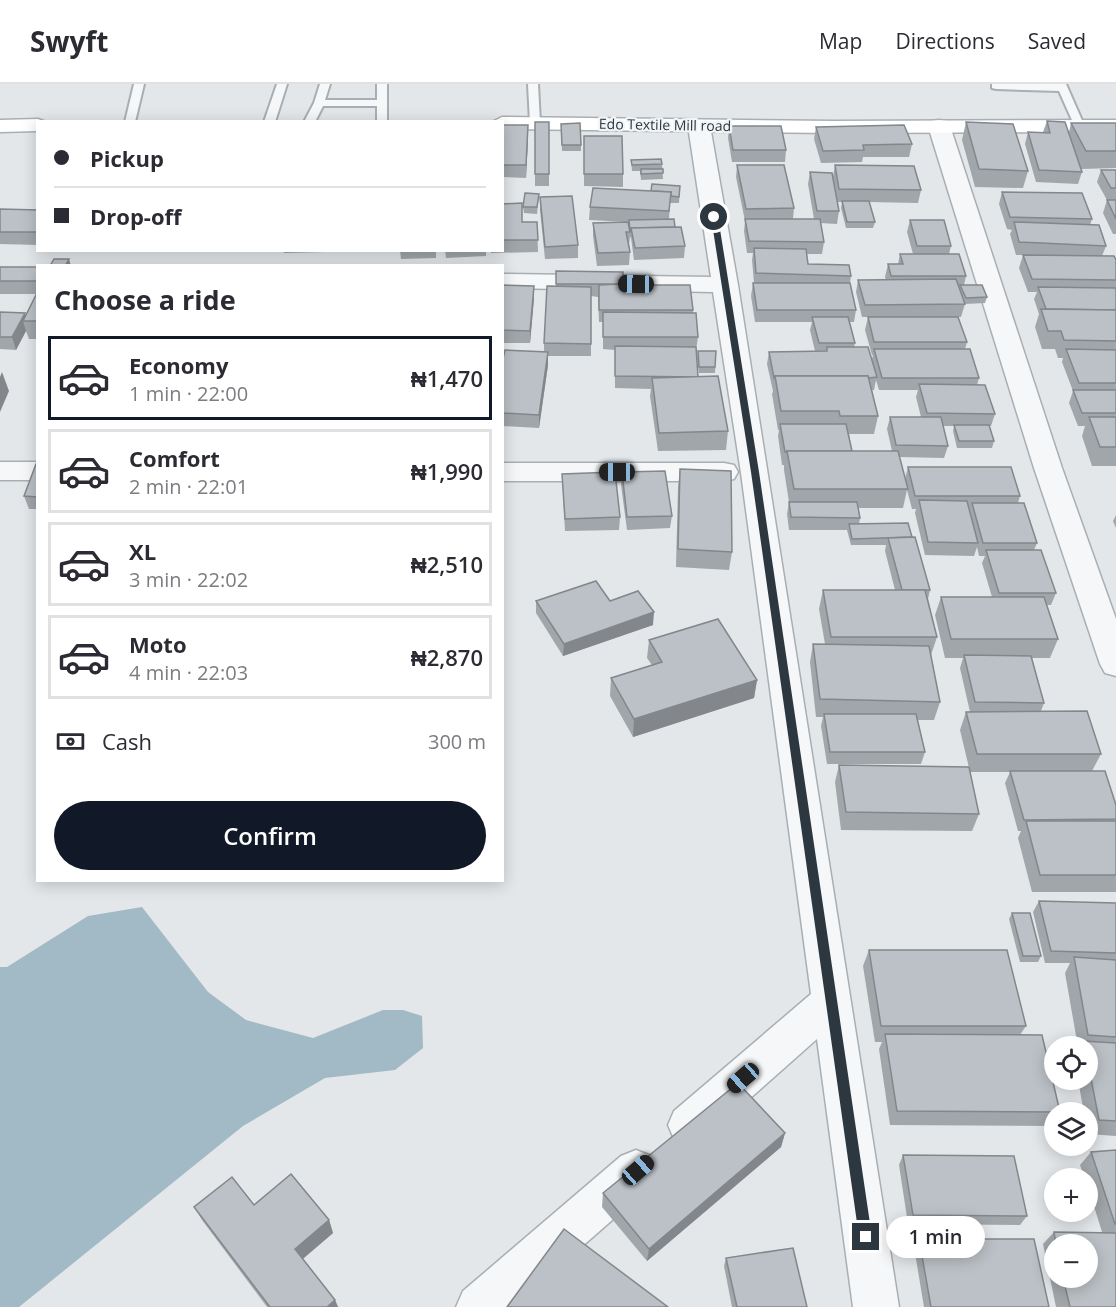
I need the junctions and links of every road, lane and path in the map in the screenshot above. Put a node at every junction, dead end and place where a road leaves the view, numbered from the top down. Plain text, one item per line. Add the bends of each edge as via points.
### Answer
1 (139, 84) edge
2 (282, 84) edge
3 (325, 84) edge
4 (382, 84) edge
5 (533, 84) edge
6 (996, 86) dead end
7 (1062, 86) edge
8 (319, 103) junction
9 (381, 103) junction
10 (130, 120) edge
11 (270, 120) edge
12 (310, 120) edge
13 (382, 120) edge
14 (504, 123) edge
15 (535, 123) junction
16 (36, 125) edge
17 (1079, 125) junction
18 (0, 126) edge
19 (699, 126) junction
20 (939, 126) junction
21 (1116, 126) edge
22 (504, 280) edge
23 (726, 285) junction
24 (0, 471) edge
25 (36, 471) edge
26 (504, 472) edge
27 (755, 472) junction
28 (1116, 664) edge
29 (831, 1002) junction
30 (479, 1307) edge
31 (876, 1307) edge

1 - 10 lane
2 - 11 lane
3 - 8 lane
4 - 9 lane
5 - 15 lane
6 - 7 lane
7 - 17 lane
8 - 9 lane
8 - 12 lane
9 - 13 lane
14 - 15 street, Edo Textile Mill road
15 - 19 street, Edo Textile Mill road
16 - 18 street
17 - 20 street, Edo Textile Mill road
17 - 21 street, Edo Textile Mill road
19 - 20 street, Edo Textile Mill road
19 - 23 street
20 - 28 street via 1048,468
22 - 23 street
23 - 27 street
24 - 25 street
26 - 27 street
27 - 29 street
29 - 30 street
29 - 31 street

